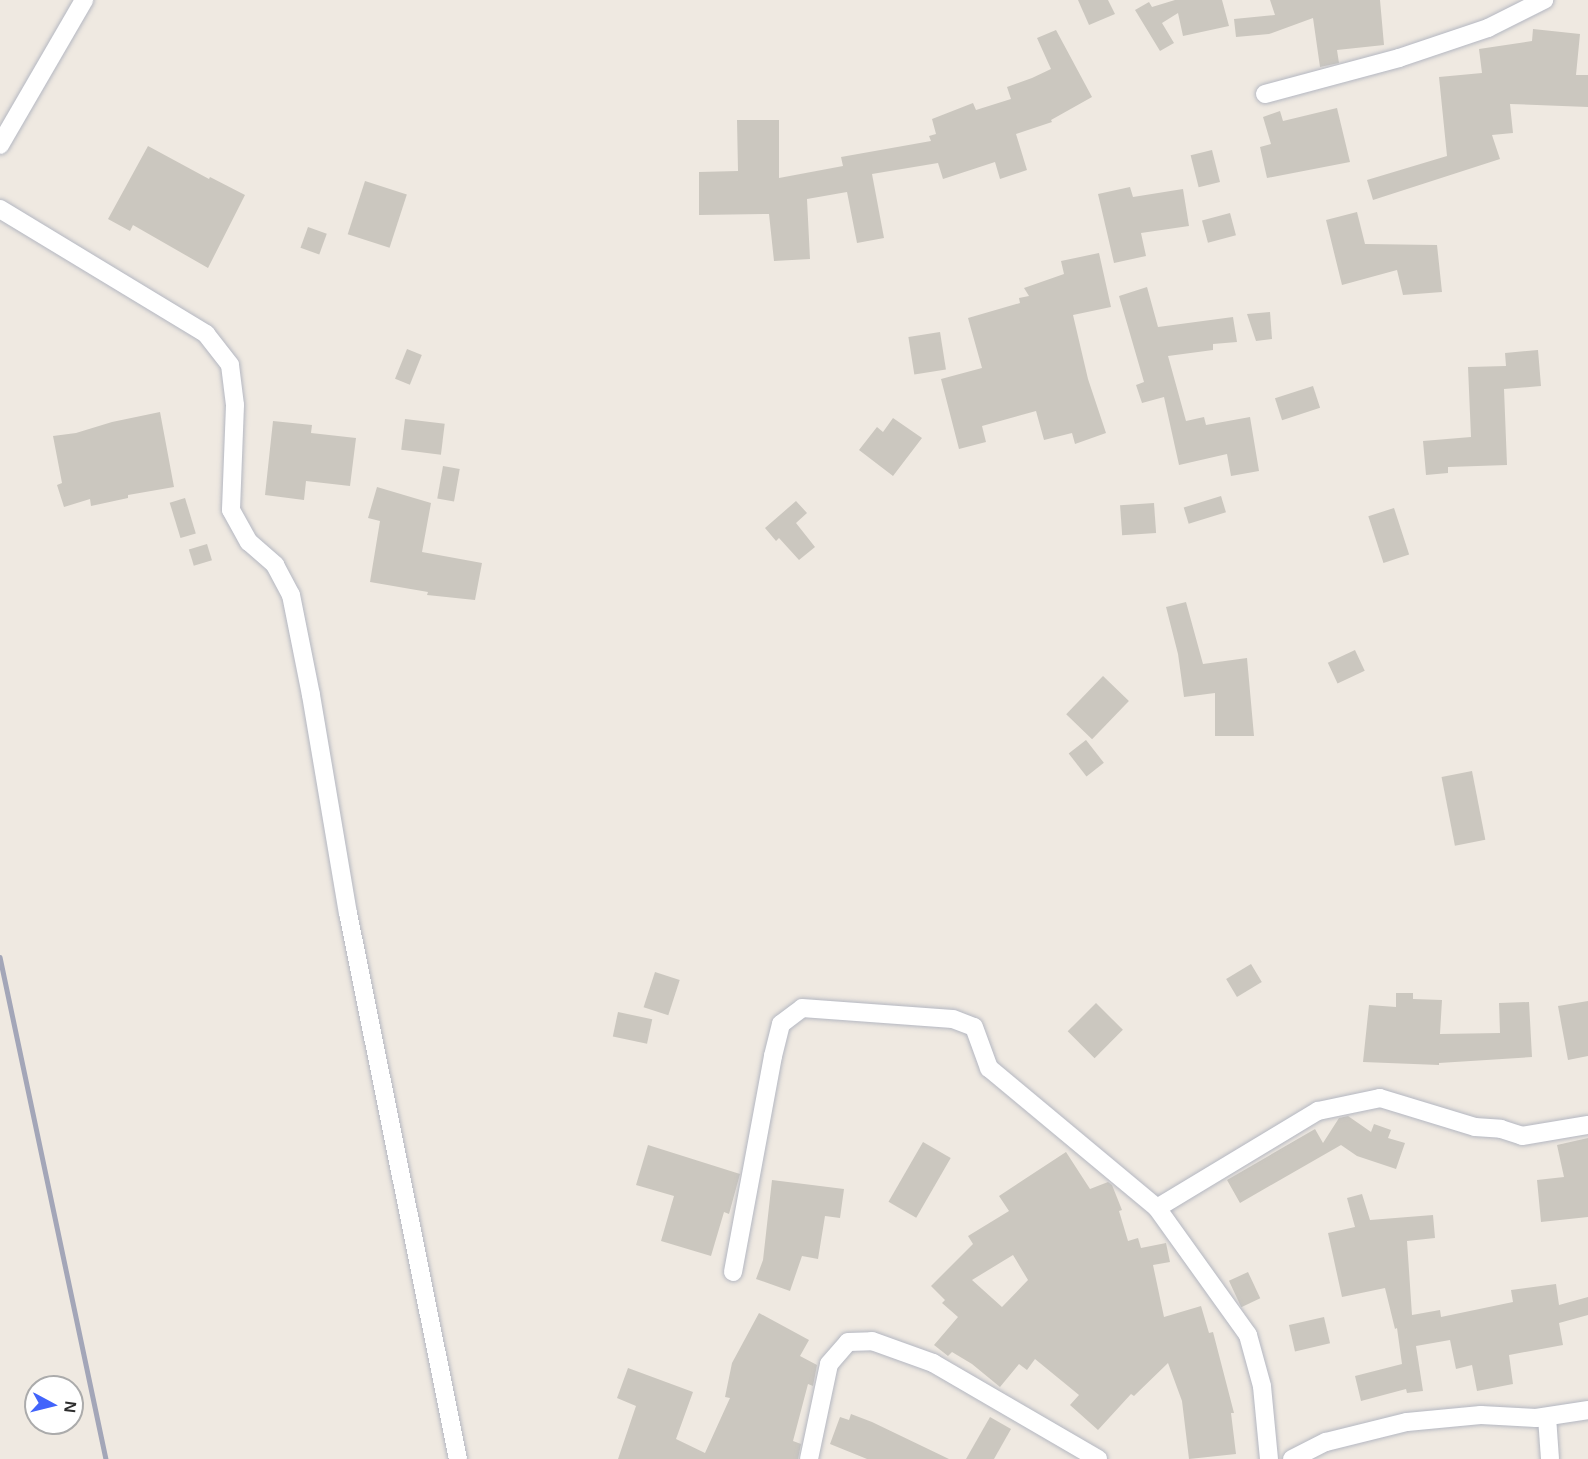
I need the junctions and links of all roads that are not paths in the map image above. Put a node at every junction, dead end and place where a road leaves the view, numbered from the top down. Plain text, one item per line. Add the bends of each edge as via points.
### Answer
1 (84, 0) edge
2 (1544, 0) edge
3 (1264, 94) dead end
4 (0, 145) edge
5 (0, 209) edge
6 (1588, 1125) edge
7 (1157, 1208) junction
8 (733, 1272) dead end
9 (1588, 1410) edge
10 (1547, 1417) junction
11 (458, 1459) edge
12 (809, 1459) edge
13 (1098, 1459) edge
14 (1269, 1459) edge
15 (1292, 1459) edge
16 (1550, 1459) edge

1 - 4 street
2 - 3 street via 1488,28 1399,58
5 - 11 street via 206,334 230,365 235,405 231,510 249,542 275,566 291,595 348,913
6 - 7 street via 1522,1136 1475,1127 1380,1098 1318,1111
7 - 8 street via 989,1068 974,1027 953,1019 802,1008 781,1024
7 - 14 street via 1248,1335 1262,1386
9 - 10 street
10 - 15 street via 1481,1414 1407,1422 1326,1442
10 - 16 street
12 - 13 street via 829,1364 848,1342 872,1341 933,1363

